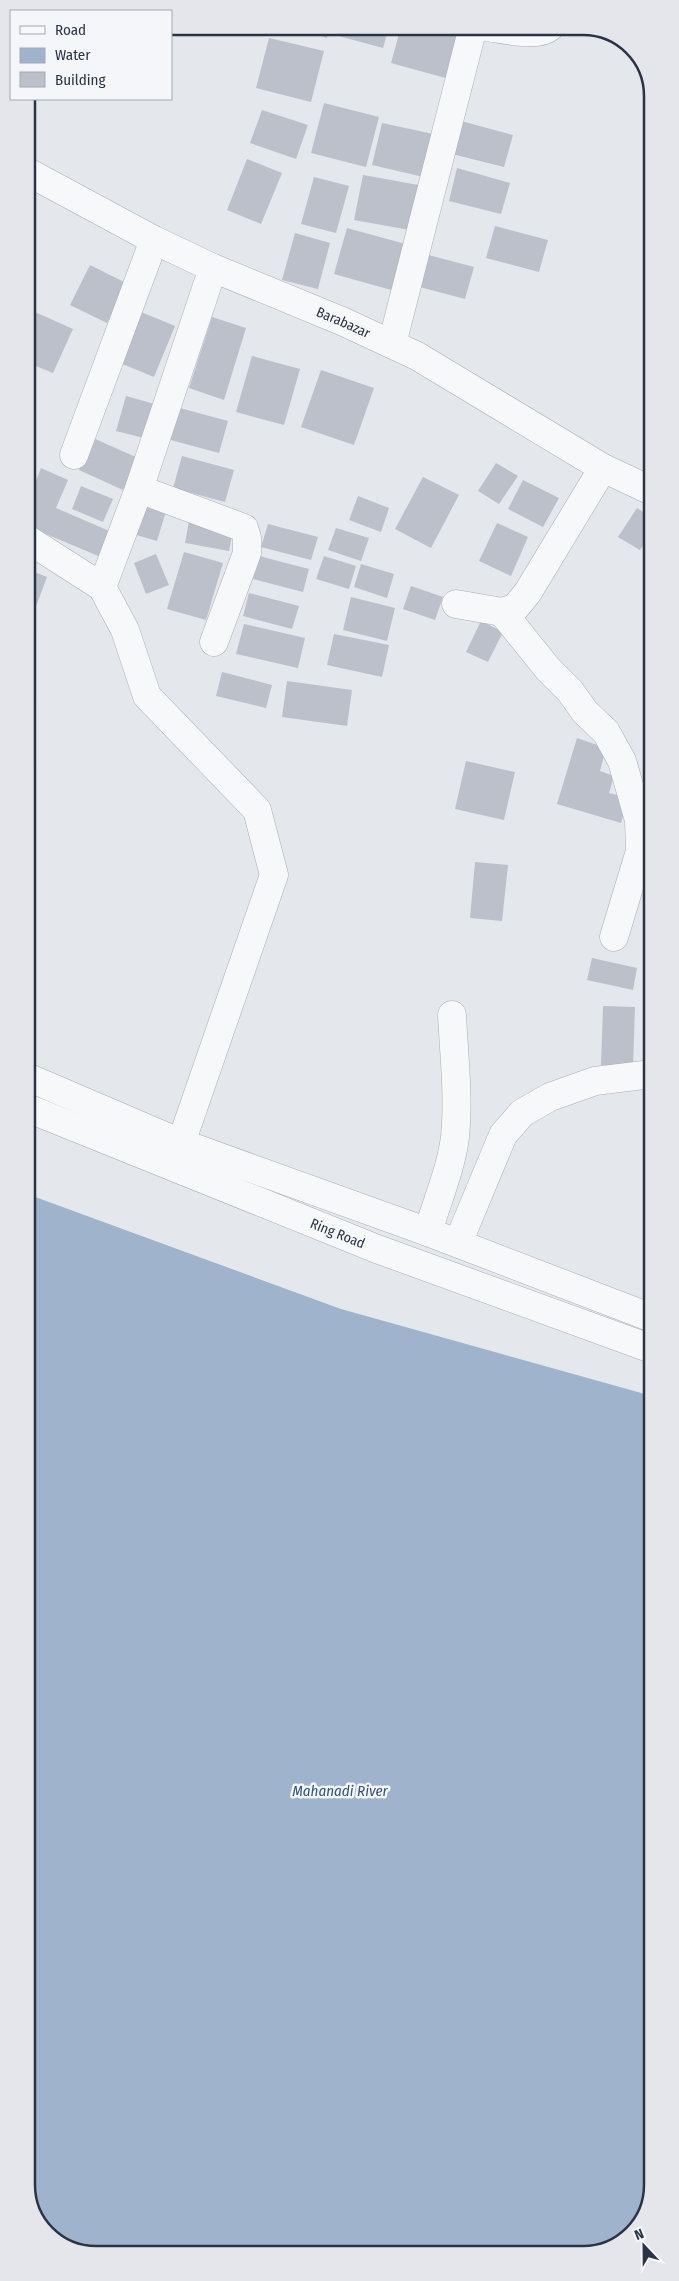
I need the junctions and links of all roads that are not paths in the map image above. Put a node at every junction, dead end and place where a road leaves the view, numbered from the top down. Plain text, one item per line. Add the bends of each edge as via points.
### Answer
1 (471, 35) edge
2 (35, 176) edge
3 (154, 240) junction
4 (213, 268) junction
5 (392, 344) junction
6 (74, 455) dead end
7 (604, 468) junction
8 (644, 486) edge
9 (139, 489) junction
10 (35, 545) edge
11 (102, 587) junction
12 (456, 604) dead end
13 (502, 612) junction
14 (214, 642) dead end
15 (614, 937) dead end
16 (452, 1014) dead end
17 (644, 1075) edge
18 (35, 1080) edge
19 (35, 1111) edge
20 (181, 1143) junction
21 (428, 1232) junction
22 (458, 1243) junction
23 (644, 1315) edge
24 (644, 1346) edge

1 - 5 street
2 - 3 street, Barabazar
3 - 4 street, Barabazar
3 - 6 street
4 - 5 street, Barabazar
4 - 9 street
5 - 7 street, Barabazar
7 - 8 street, Barabazar
7 - 13 street via 528,592 515,608
9 - 11 street
9 - 14 street via 244,528 247,553
10 - 11 street
11 - 20 street via 125,630 147,696 257,810 274,875
12 - 13 street
13 - 15 street via 585,712 606,732 622,761 639,820 640,851
16 - 21 street via 455,1138
17 - 22 street via 595,1081 522,1113 503,1135
18 - 20 street
19 - 24 street, Ring Road via 377,1249
20 - 21 street
21 - 22 street
22 - 23 street

